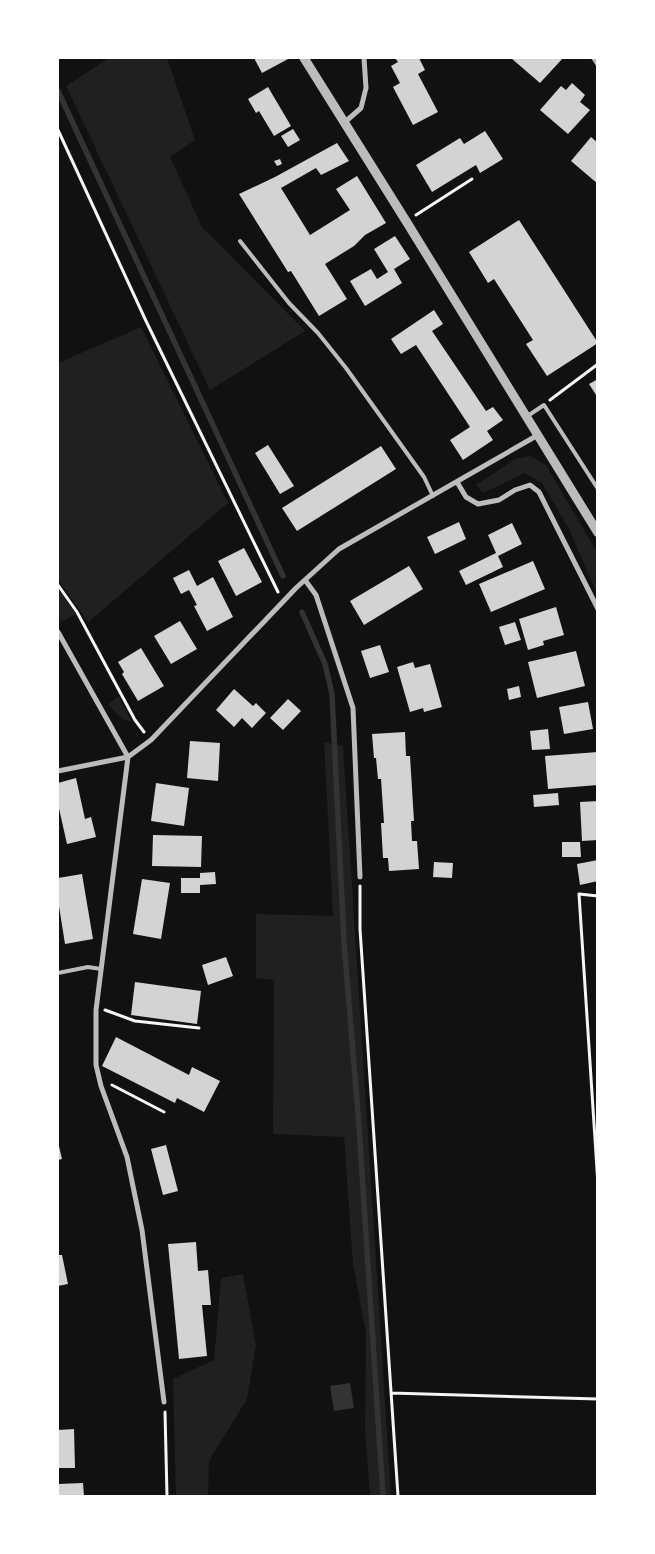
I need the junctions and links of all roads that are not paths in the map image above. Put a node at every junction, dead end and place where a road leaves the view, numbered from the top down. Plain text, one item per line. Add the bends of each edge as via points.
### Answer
1 (304, 58) edge
2 (364, 58) edge
3 (594, 58) edge
4 (598, 64) edge
5 (345, 122) junction
6 (240, 241) dead end
7 (526, 417) junction
8 (538, 435) junction
9 (457, 482) junction
10 (598, 489) edge
11 (432, 496) junction
12 (598, 533) edge
13 (305, 580) junction
14 (598, 610) edge
15 (58, 632) edge
16 (128, 757) junction
17 (58, 770) edge
18 (360, 877) road end
19 (101, 969) junction
20 (58, 973) edge
21 (164, 1402) road end

1 - 5 street
2 - 5 street via 366,88 361,108
3 - 4 street
5 - 7 street
6 - 11 lane via 346,368 424,477
7 - 8 street
7 - 10 lane via 544,405
8 - 9 street
8 - 12 street
9 - 11 street
9 - 14 street via 466,497 478,504 499,500 530,485 539,492
11 - 13 street via 339,549
13 - 16 street via 151,740
13 - 18 street via 316,595 353,708
15 - 16 street
16 - 17 street
16 - 19 street
19 - 20 lane via 88,967
19 - 21 street via 96,1010 96,1065 127,1157 142,1230

